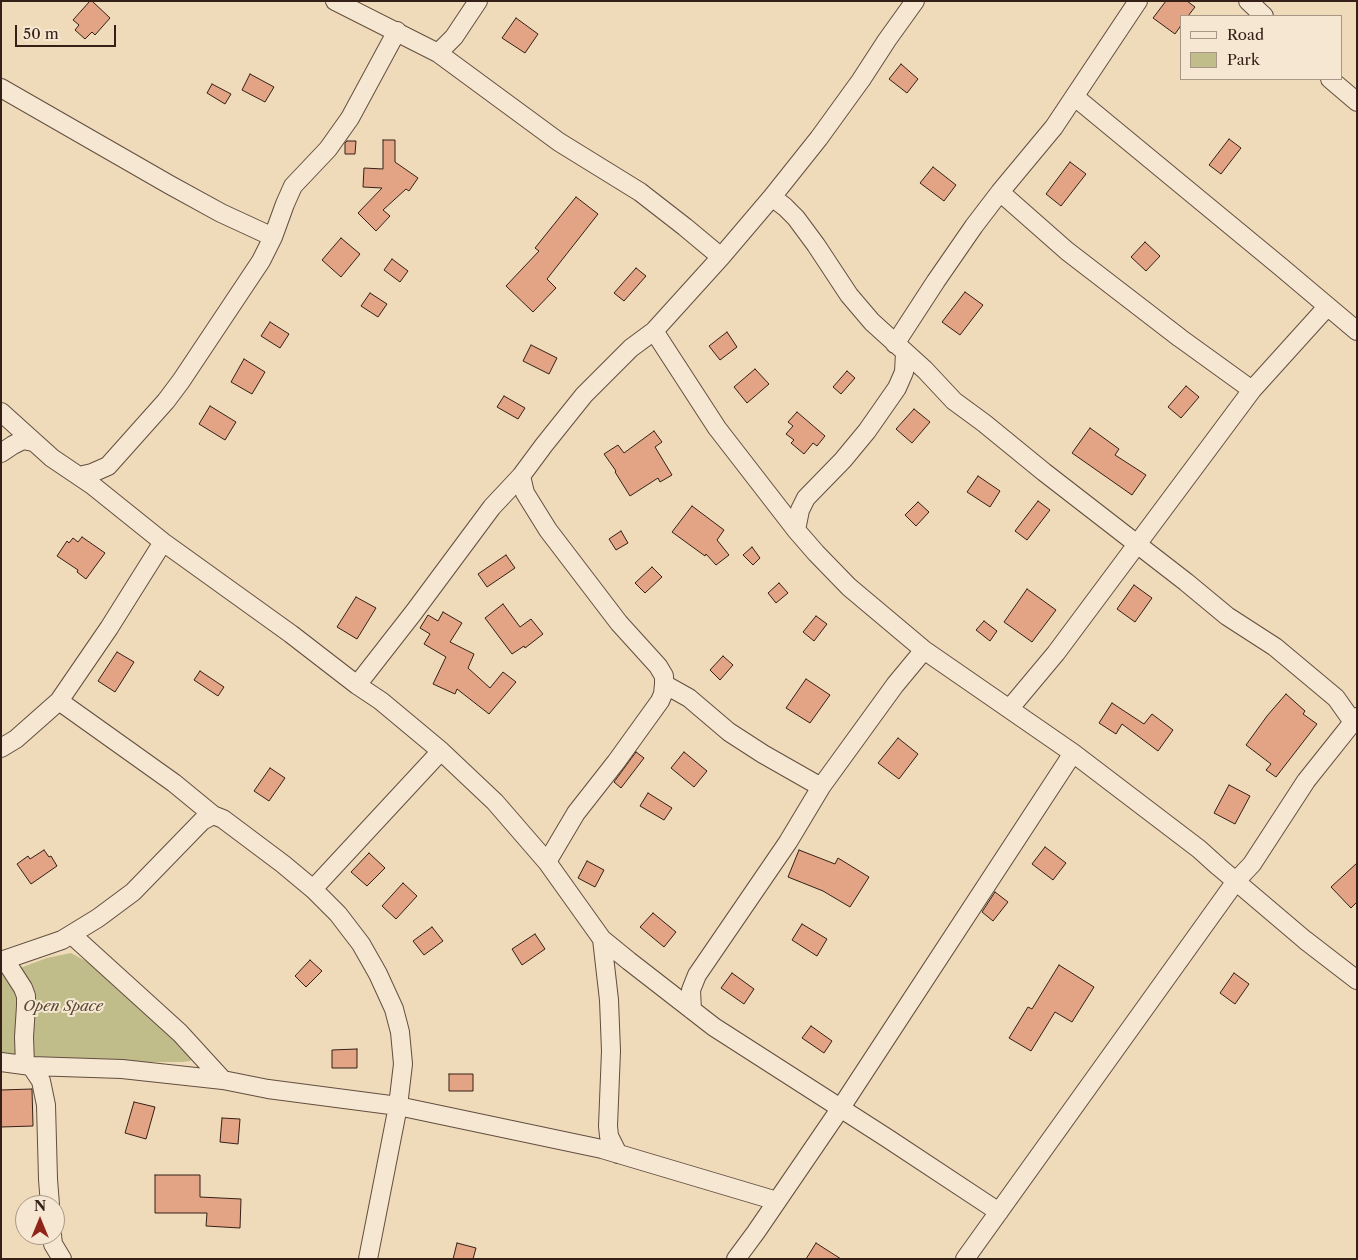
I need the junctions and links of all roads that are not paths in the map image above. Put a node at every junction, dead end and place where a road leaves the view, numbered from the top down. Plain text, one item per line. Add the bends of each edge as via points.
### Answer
1 (335, 1) edge
2 (478, 1) edge
3 (915, 1) edge
4 (1138, 1) edge
5 (1248, 1) edge
6 (1263, 15) edge
7 (397, 32) junction
8 (438, 53) junction
9 (1331, 80) edge
10 (1, 88) edge
11 (1075, 97) junction
12 (1357, 102) edge
13 (1000, 192) junction
14 (772, 197) junction
15 (273, 237) junction
16 (721, 257) junction
17 (1327, 307) junction
18 (654, 331) junction
19 (1357, 332) edge
20 (900, 348) junction
21 (1252, 390) junction
22 (5, 416) edge
23 (33, 442) junction
24 (1, 447) edge
25 (1, 453) edge
26 (108, 466) junction
27 (79, 476) junction
28 (521, 476) junction
29 (100, 492) junction
30 (796, 530) junction
31 (163, 542) junction
32 (1137, 544) junction
33 (924, 650) junction
34 (664, 684) junction
35 (357, 685) junction
36 (59, 701) junction
37 (1010, 708) junction
38 (1355, 719) edge
39 (1, 748) edge
40 (441, 751) junction
41 (1073, 753) junction
42 (821, 787) junction
43 (212, 815) junction
44 (547, 862) junction
45 (1236, 881) junction
46 (313, 889) junction
47 (72, 935) junction
48 (602, 939) junction
49 (3, 960) edge
50 (1357, 980) edge
51 (692, 1010) junction
52 (1, 1062) edge
53 (28, 1065) junction
54 (223, 1080) junction
55 (398, 1106) junction
56 (840, 1109) junction
57 (618, 1154) junction
58 (49, 1195) edge
59 (777, 1201) junction
60 (999, 1212) junction
61 (54, 1245) edge
62 (62, 1259) edge
63 (368, 1259) edge
64 (736, 1259) edge
65 (966, 1259) edge

1 - 7 street
2 - 8 street via 454,37
3 - 14 street via 829,124
4 - 11 street
5 - 6 street
7 - 8 street
7 - 15 street via 350,118 328,149 294,186
8 - 16 street via 559,142 640,192
9 - 12 street
10 - 15 street via 221,213
11 - 13 street
11 - 17 street
13 - 20 street via 941,273
13 - 21 street via 1067,251
14 - 16 street
14 - 20 street via 796,218 848,295
15 - 26 street via 257,267 181,381
16 - 18 street
17 - 19 street
17 - 21 street
18 - 28 street via 631,348 584,395
18 - 30 street via 717,428
20 - 30 street via 904,372 897,388 867,431 806,498
20 - 32 street via 954,400
21 - 32 street
22 - 23 street
22 - 24 street
23 - 25 street via 23,440
23 - 27 street
26 - 27 street
26 - 29 street
27 - 29 street
28 - 34 street via 525,493 548,530 619,623 658,666 664,676
28 - 35 street via 492,507
29 - 31 street
30 - 33 street via 849,587
31 - 35 street
31 - 36 street
32 - 37 street via 1056,653
32 - 38 street via 1227,616 1275,647 1336,698
33 - 37 street
33 - 42 street
34 - 42 street via 689,698 742,741
34 - 44 street via 660,701 576,813
35 - 40 street
36 - 39 street
36 - 43 street via 174,783
37 - 41 street
38 - 45 street via 1306,781 1252,864
40 - 44 street via 495,802
40 - 46 street
41 - 45 street
41 - 56 street
42 - 51 street via 698,975 691,990
43 - 46 street via 224,819
43 - 47 street via 202,821 133,892
44 - 48 street
45 - 50 street
45 - 60 street
46 - 55 street via 361,944 394,1009 403,1064
47 - 49 street
47 - 54 street via 180,1033
48 - 51 street
48 - 57 street via 611,1051 608,1136
49 - 53 street via 26,996 24,1037
51 - 56 street
52 - 53 street
53 - 54 street via 122,1069
53 - 58 street via 41,1081 46,1105
54 - 55 street
55 - 57 street
55 - 63 street
56 - 59 street
56 - 60 street
57 - 59 street
59 - 64 street
60 - 65 street
61 - 62 street

